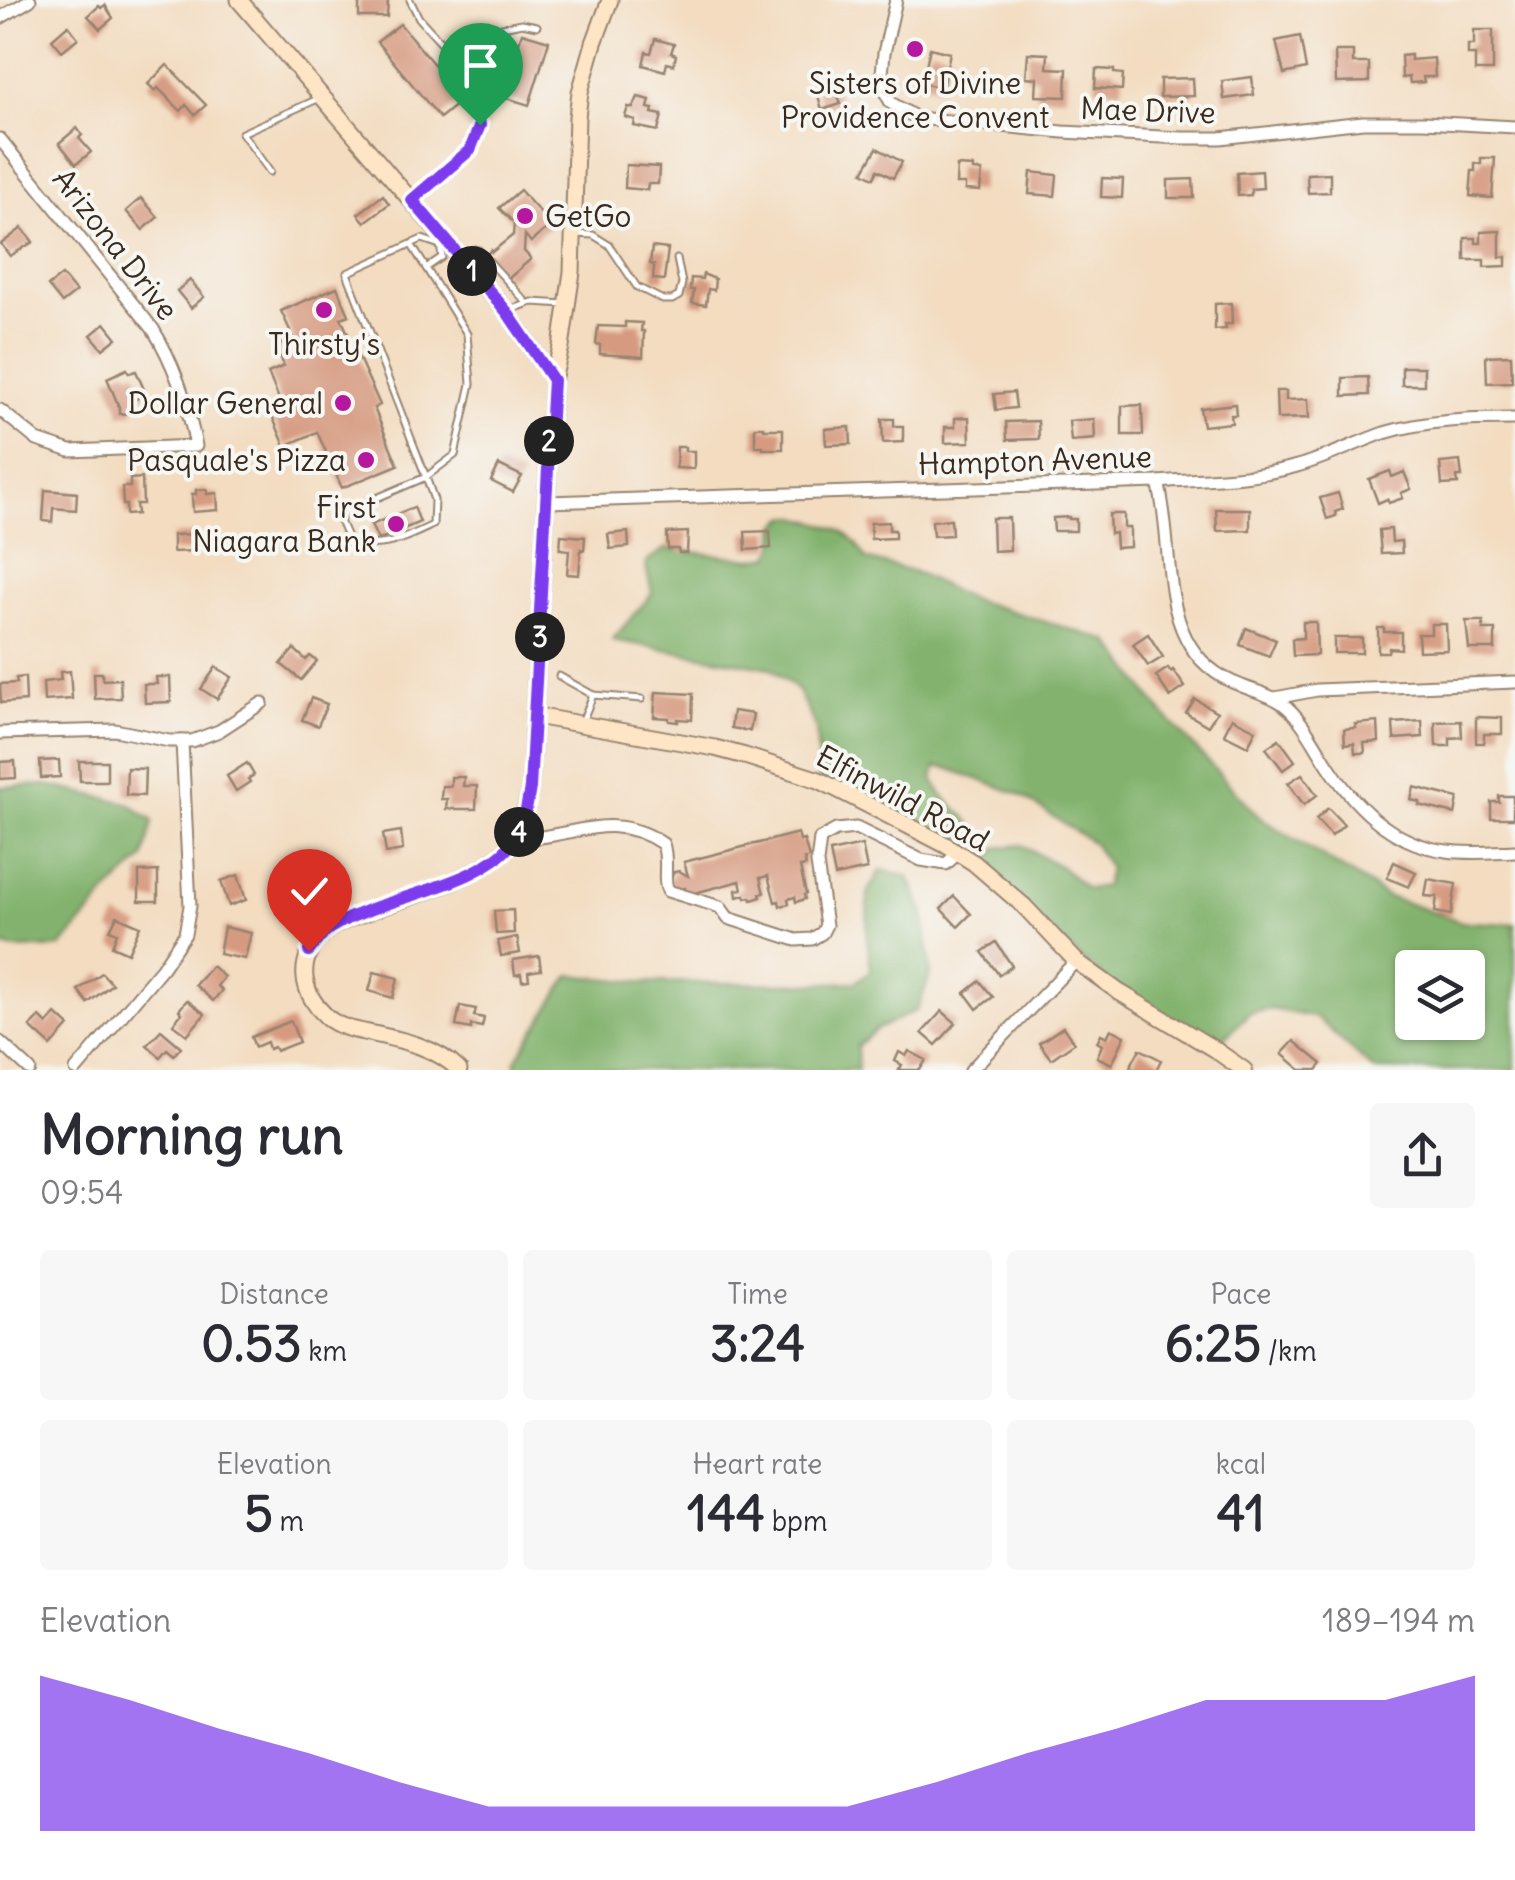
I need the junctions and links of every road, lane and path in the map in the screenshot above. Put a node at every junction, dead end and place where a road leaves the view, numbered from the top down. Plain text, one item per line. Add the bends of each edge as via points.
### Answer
1 (30, 0) edge
2 (240, 0) edge
3 (410, 0) edge
4 (610, 0) edge
5 (896, 0) edge
6 (0, 18) edge
7 (538, 26) dead end
8 (476, 82) junction
9 (323, 97) junction
10 (1515, 127) edge
11 (0, 138) edge
12 (270, 172) dead end
13 (412, 200) junction
14 (573, 234) junction
15 (442, 242) junction
16 (411, 244) junction
17 (461, 257) junction
18 (677, 258) dead end
19 (426, 268) junction
20 (527, 303) junction
21 (568, 304) junction
22 (507, 312) junction
23 (553, 380) junction
24 (0, 410) edge
25 (1515, 418) edge
26 (426, 477) junction
27 (1158, 482) junction
28 (548, 502) junction
29 (559, 676) dead end
30 (1515, 682) edge
31 (594, 695) junction
32 (1275, 698) junction
33 (642, 699) dead end
34 (262, 704) dead end
35 (535, 716) junction
36 (581, 724) junction
37 (0, 733) edge
38 (182, 741) junction
39 (516, 839) junction
40 (1515, 851) edge
41 (958, 853) junction
42 (1076, 961) junction
43 (0, 1042) edge
44 (30, 1070) edge
45 (76, 1070) edge
46 (459, 1070) edge
47 (971, 1070) edge
48 (1244, 1070) edge

1 - 6 street
2 - 9 street
3 - 8 lane
4 - 14 street via 576,117
5 - 10 street, Mae Drive via 881,84 891,103 917,118 1182,138 1363,122
7 - 8 lane via 502,27
8 - 13 lane via 481,110 474,144
9 - 12 lane via 242,133
9 - 13 street
11 - 24 street, Arizona Drive via 153,329 184,396 196,446 70,451 37,440
13 - 15 street
14 - 18 lane via 600,238 637,288 663,300 679,296
14 - 21 street
15 - 16 lane
15 - 17 street
15 - 19 lane via 442,257
16 - 19 lane
16 - 26 lane via 347,272
17 - 20 lane via 479,250
17 - 22 street
19 - 26 lane via 467,334 470,384 454,456
20 - 21 lane
20 - 22 lane
21 - 23 street
22 - 23 street
23 - 28 street
25 - 27 street, Hampton Avenue via 1438,421 1294,467
26 - 26 lane via 344,512 340,522 350,544 379,546 433,524
27 - 28 street, Hampton Avenue
27 - 32 street via 1176,614 1188,644 1213,672
28 - 35 street
29 - 31 lane
30 - 32 street via 1317,690
31 - 33 lane
31 - 36 lane
32 - 40 street via 1377,822 1442,850
34 - 38 street via 218,732
35 - 36 street, Elfinwild Road
35 - 39 street via 530,788
36 - 41 street, Elfinwild Road via 715,748 819,780
37 - 38 street via 115,730
38 - 45 street via 190,906 185,934
39 - 41 street via 597,826 646,832 663,844 668,891 796,940 812,939 826,925 820,838 856,828 921,860 946,864
39 - 46 street via 490,863 328,929 309,951 308,991 330,1020 428,1049
41 - 42 street, Elfinwild Road via 1024,906
42 - 47 street
42 - 48 street, Elfinwild Road
43 - 44 street

